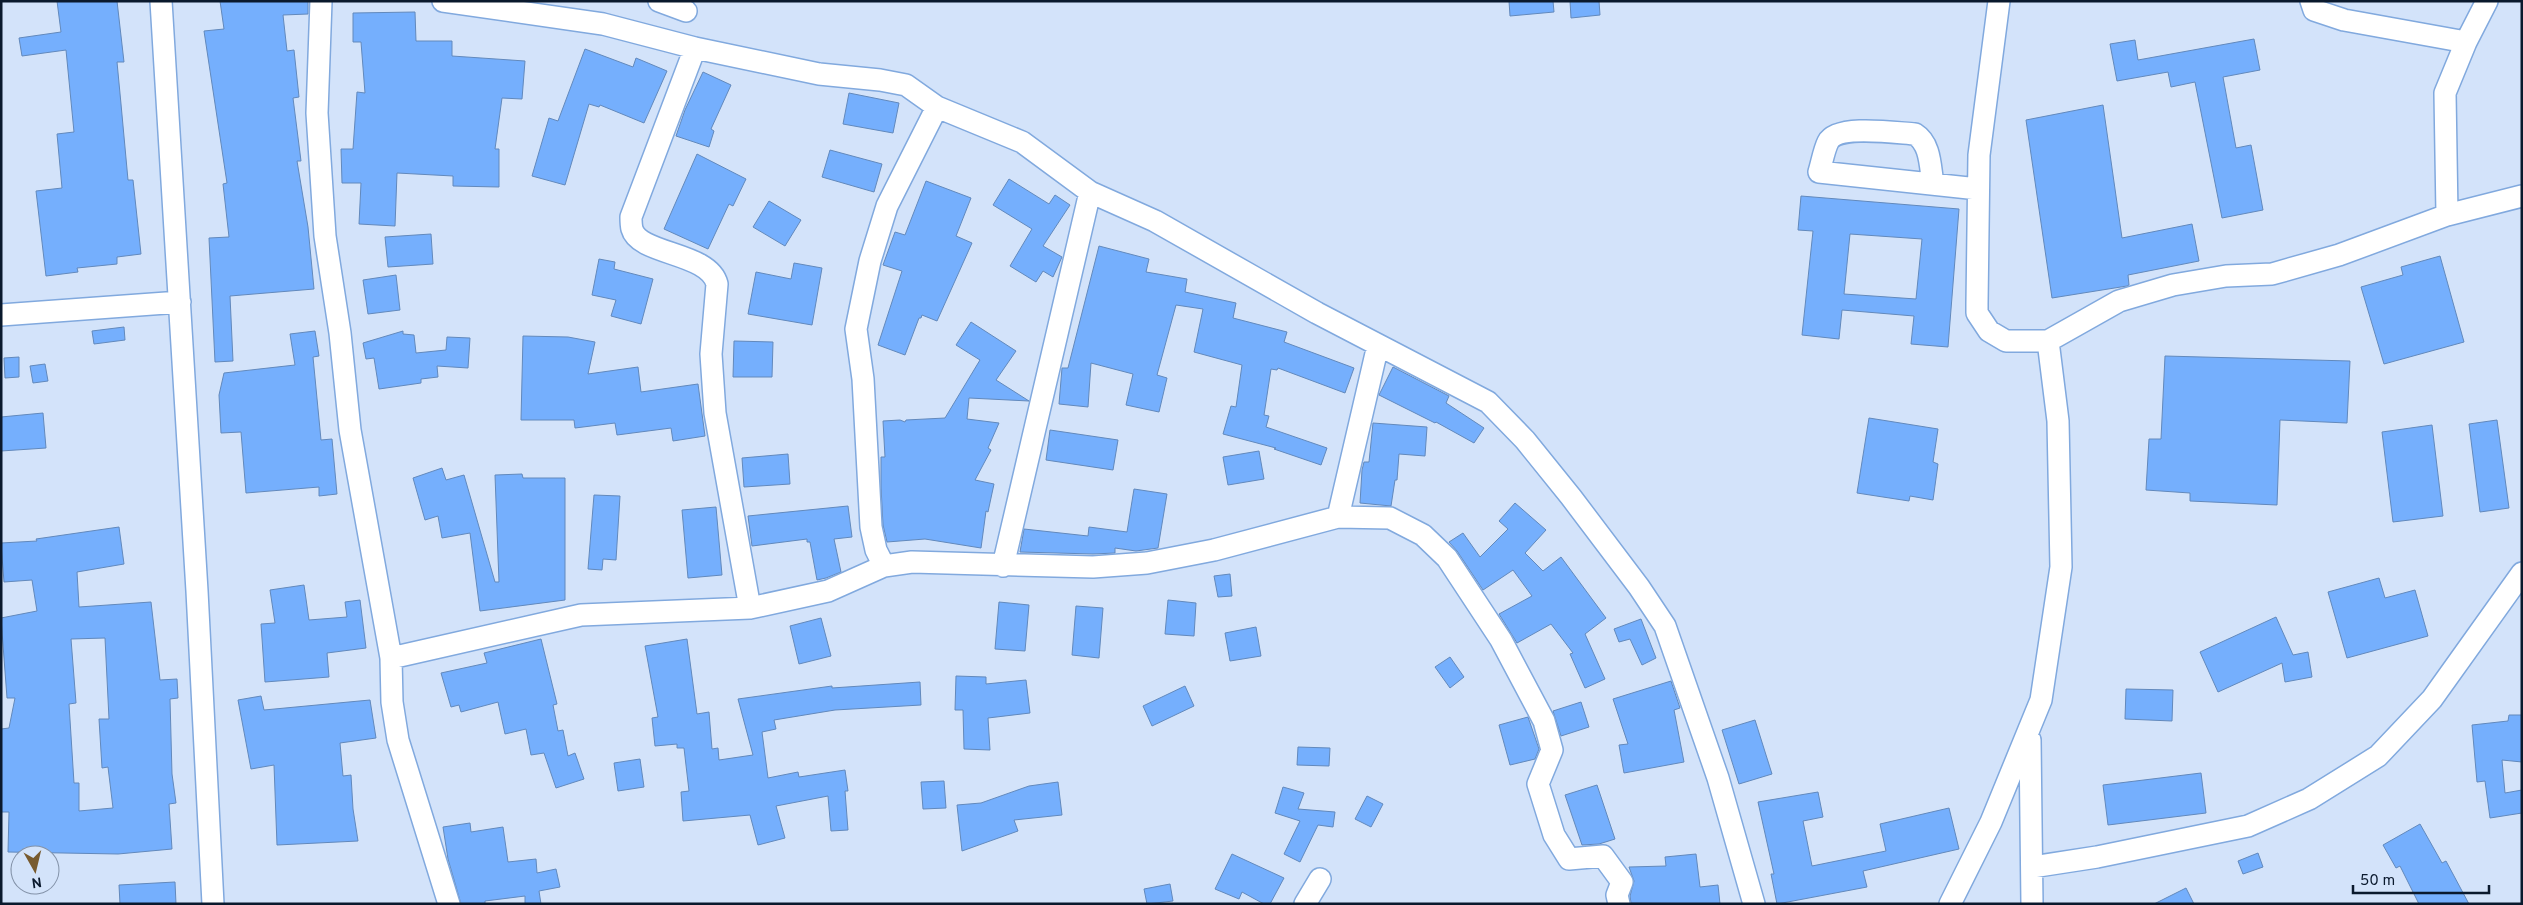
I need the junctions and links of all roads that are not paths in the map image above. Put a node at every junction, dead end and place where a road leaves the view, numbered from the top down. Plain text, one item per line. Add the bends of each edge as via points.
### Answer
1 (161, 1) edge
2 (321, 1) edge
3 (443, 1) edge
4 (659, 1) edge
5 (1999, 1) edge
6 (2311, 1) edge
7 (2487, 1) edge
8 (686, 11) dead end
9 (2466, 42) junction
10 (695, 48) junction
11 (937, 107) junction
12 (1933, 184) junction
13 (1978, 189) junction
14 (1090, 192) junction
15 (2522, 196) edge
16 (2447, 215) junction
17 (180, 302) junction
18 (1, 315) edge
19 (2048, 341) junction
20 (1378, 345) junction
21 (1338, 517) junction
22 (884, 566) junction
23 (1002, 566) junction
24 (2522, 573) edge
25 (750, 608) junction
26 (391, 658) junction
27 (2030, 732) junction
28 (2032, 867) junction
29 (1320, 879) dead end
30 (213, 904) edge
31 (449, 904) edge
32 (1305, 904) edge
33 (1618, 904) edge
34 (1754, 904) edge
35 (1950, 904) edge
36 (2032, 904) edge

1 - 17 street
2 - 26 street via 317,113 326,236 350,430
3 - 10 street via 603,24
4 - 8 street
5 - 13 street via 1979,155
6 - 9 street via 2314,10 2344,20
7 - 9 street
9 - 16 street via 2445,93
10 - 11 street via 819,74 906,85
10 - 25 street via 631,217 632,230 640,240 697,264 716,278 711,354 715,412
11 - 14 street via 1022,142
11 - 22 street via 887,206 870,261 856,328 863,379 871,527 876,550
12 - 12 street via 1927,147 1915,134 1836,133 1828,140 1819,172
12 - 13 street
13 - 19 street via 1977,313 1989,331 2006,341
14 - 20 street via 1155,221
14 - 23 street
15 - 16 street
16 - 19 street via 2339,255 2272,274 2226,276 2173,285 2119,301
17 - 18 street
17 - 30 street
19 - 27 street via 2058,420 2061,567 2041,700
20 - 21 street
20 - 34 street via 1488,402 1524,440 1639,587 1664,626 1679,662 1730,814
21 - 23 street via 1214,550 1147,563 1093,567
21 - 33 street via 1390,518 1423,535 1459,573 1501,640 1544,721 1552,750 1538,784 1554,835 1569,859 1604,856 1622,882 1617,895
22 - 23 street via 937,562
22 - 25 street via 828,591
24 - 28 street via 2432,699 2378,756 2309,799 2248,826
25 - 26 street via 581,616
26 - 31 street via 392,702 398,740
27 - 28 street
27 - 35 street via 1991,822
28 - 36 street
29 - 32 street

